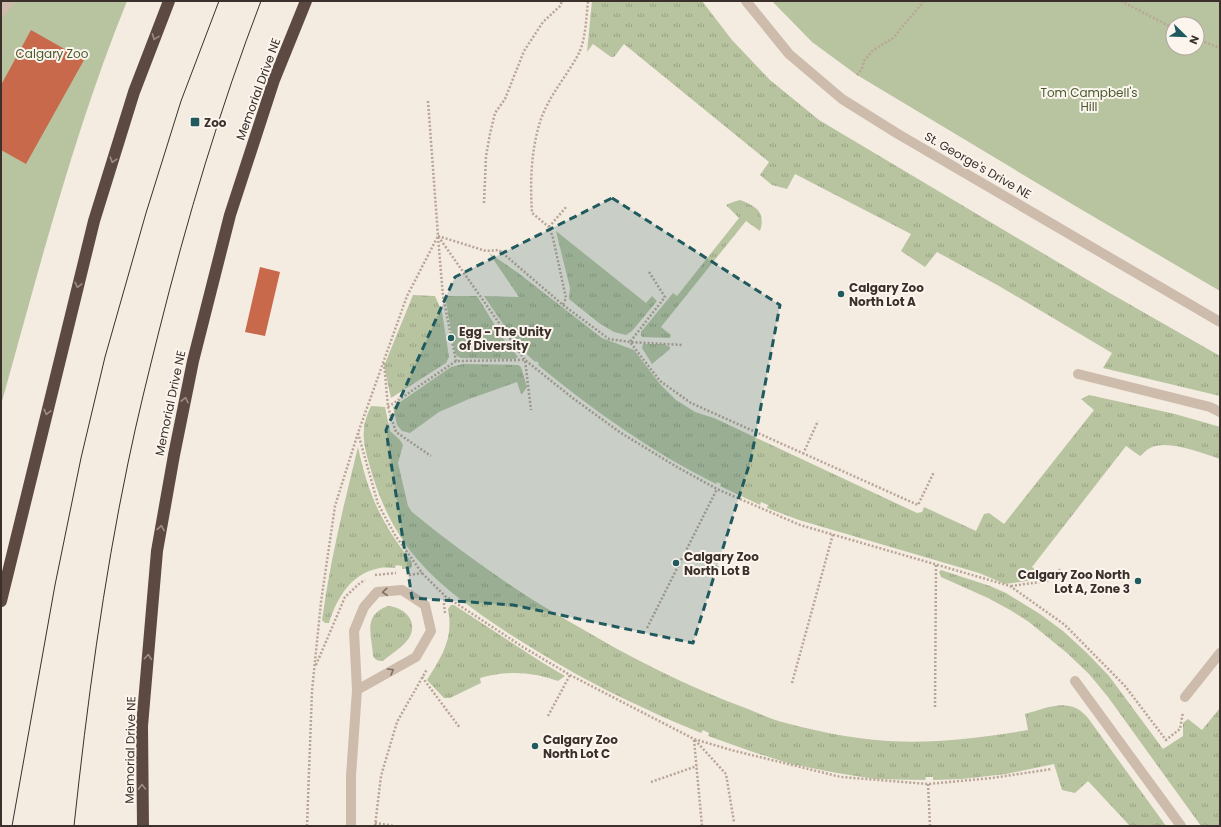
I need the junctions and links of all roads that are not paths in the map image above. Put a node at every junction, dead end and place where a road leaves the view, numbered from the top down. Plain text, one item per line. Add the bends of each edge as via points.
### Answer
1 (10, 1) edge
2 (169, 1) edge
3 (306, 1) edge
4 (746, 1) edge
5 (1, 12) edge
6 (1220, 322) edge
7 (1078, 374) dead end
8 (1220, 412) edge
9 (1, 601) edge
10 (1220, 653) edge
11 (1075, 681) dead end
12 (357, 690) junction
13 (1185, 697) road end
14 (143, 826) edge
15 (351, 826) edge
16 (1181, 826) edge

1 - 5 street
2 -> 9 highway via 134,92 94,221
14 -> 3 highway, Memorial Drive NE via 142,726 157,551 174,455 193,361 230,215 274,80
4 - 6 street, St. George's Drive NE via 789,54 842,98 898,134
7 - 8 street via 1210,407
10 - 13 street
11 - 16 street
12 -> 12 street via 416,657 431,631 425,605 402,590 377,592 364,607 354,631
12 - 15 street via 351,776

